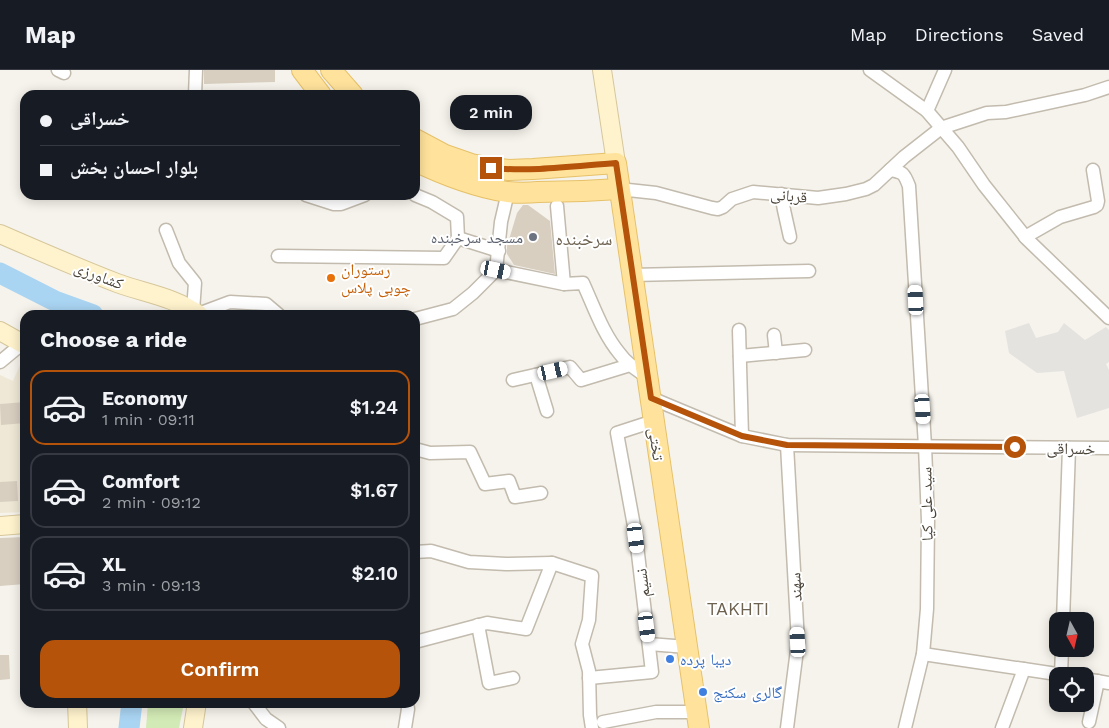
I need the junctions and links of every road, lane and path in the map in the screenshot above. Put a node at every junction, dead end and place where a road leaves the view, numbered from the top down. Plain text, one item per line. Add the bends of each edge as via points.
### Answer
1 (196, 70) edge
2 (302, 70) edge
3 (331, 70) edge
4 (602, 70) edge
5 (870, 70) edge
6 (945, 70) edge
7 (1109, 87) edge
8 (195, 90) edge
9 (317, 90) edge
10 (347, 90) edge
11 (927, 111) junction
12 (941, 128) junction
13 (420, 142) edge
14 (616, 163) junction
15 (420, 164) edge
16 (571, 166) junction
17 (890, 170) junction
18 (1093, 170) dead end
19 (620, 189) junction
20 (508, 192) junction
21 (576, 192) junction
22 (781, 194) junction
23 (420, 197) edge
24 (322, 200) edge
25 (352, 200) edge
26 (557, 206) dead end
27 (166, 230) dead end
28 (0, 234) edge
29 (790, 237) dead end
30 (1025, 237) junction
31 (458, 238) junction
32 (499, 251) junction
33 (278, 256) dead end
34 (496, 270) junction
35 (809, 271) dead end
36 (632, 275) junction
37 (564, 284) junction
38 (191, 310) edge
39 (197, 310) edge
40 (206, 310) edge
41 (273, 310) edge
42 (420, 318) edge
43 (1109, 318) edge
44 (739, 330) dead end
45 (0, 331) edge
46 (774, 335) dead end
47 (20, 342) edge
48 (20, 347) edge
49 (805, 350) dead end
50 (776, 353) junction
51 (740, 356) junction
52 (0, 362) edge
53 (630, 365) junction
54 (536, 374) junction
55 (647, 377) junction
56 (513, 380) dead end
57 (651, 398) junction
58 (547, 411) dead end
59 (654, 421) junction
60 (742, 436) junction
61 (787, 445) junction
62 (925, 446) junction
63 (1069, 448) junction
64 (1109, 448) edge
65 (420, 451) edge
66 (541, 493) dead end
67 (20, 524) edge
68 (0, 526) edge
69 (420, 552) edge
70 (552, 563) junction
71 (1062, 612) edge
72 (478, 625) junction
73 (420, 641) edge
74 (649, 644) junction
75 (687, 647) junction
76 (923, 654) junction
77 (1024, 669) junction
78 (1049, 673) edge
79 (513, 678) dead end
80 (589, 678) junction
81 (1104, 682) edge
82 (77, 708) edge
83 (196, 708) edge
84 (258, 708) edge
85 (408, 708) edge
86 (698, 720) edge
87 (1089, 722) dead end
88 (598, 725) edge
89 (78, 728) edge
90 (193, 728) edge
91 (279, 728) edge
92 (405, 728) edge
93 (786, 728) edge
94 (905, 728) edge
95 (1002, 728) edge

1 - 8 street
2 - 9 main road
3 - 10 main road
4 - 14 main road, تختی
5 - 11 street
6 - 11 street
7 - 12 street via 1006,112 987,113
11 - 12 street
12 - 17 street, قربانی
12 - 30 street
13 - 16 main road via 445,155 491,168
14 - 16 main road
14 - 19 main road, تختی
15 - 20 main road
16 - 21 main road via 580,169 584,177 583,186
17 - 22 street, قربانی via 874,185 846,194 811,198
17 - 62 street, سید علی کیا via 905,175 909,186
18 - 30 street via 1097,205 1060,217
19 - 21 main road
19 - 22 street, قربانی via 656,193 718,209 732,199 753,192
19 - 36 main road, تختی
20 - 21 main road
20 - 32 street
22 - 29 street
23 - 31 street via 457,217
24 - 25 street via 341,204
26 - 37 street
27 - 39 street via 179,263 195,283
28 - 38 main road, کشاورزی
30 - 43 street
31 - 32 street
31 - 33 street via 444,258
32 - 34 street
34 - 37 street
34 - 42 street via 453,308
35 - 36 street
36 - 55 main road, تختی
37 - 53 street via 583,283 605,331
40 - 41 street via 230,302 266,304
44 - 51 street
45 - 47 main road
46 - 50 street
48 - 52 street
49 - 50 street
50 - 51 street
51 - 60 street
53 - 54 street via 581,380 570,367
53 - 55 street
54 - 56 street
54 - 58 street
55 - 57 main road, تختی
57 - 59 main road, تختی
57 - 60 street, خسراقی
59 - 74 street, نسیم via 617,434 636,538
59 - 75 main road, تختی
60 - 61 street, خسراقی
61 - 62 street, خسراقی
61 - 93 street, سهند via 798,642
62 - 63 street, خسراقی
62 - 76 street, سید علی کیا via 928,521
63 - 64 street, خسراقی
63 - 71 street
65 - 66 street via 470,452 485,484 509,481 515,497
67 - 68 main road
69 - 70 street via 431,551 469,562
70 - 72 street via 526,629 488,623
70 - 80 street via 592,576 589,620 582,644
72 - 73 street
72 - 79 street via 489,682
74 - 75 street
74 - 80 street, نسیم via 652,672
75 - 86 main road, تختی
76 - 77 street
76 - 94 street, سید علی کیا
77 - 78 street
77 - 95 street
80 - 88 street via 590,715
81 - 87 street
82 - 89 main road
83 - 90 main road
84 - 91 street
85 - 92 street
86 - 88 street via 656,712

